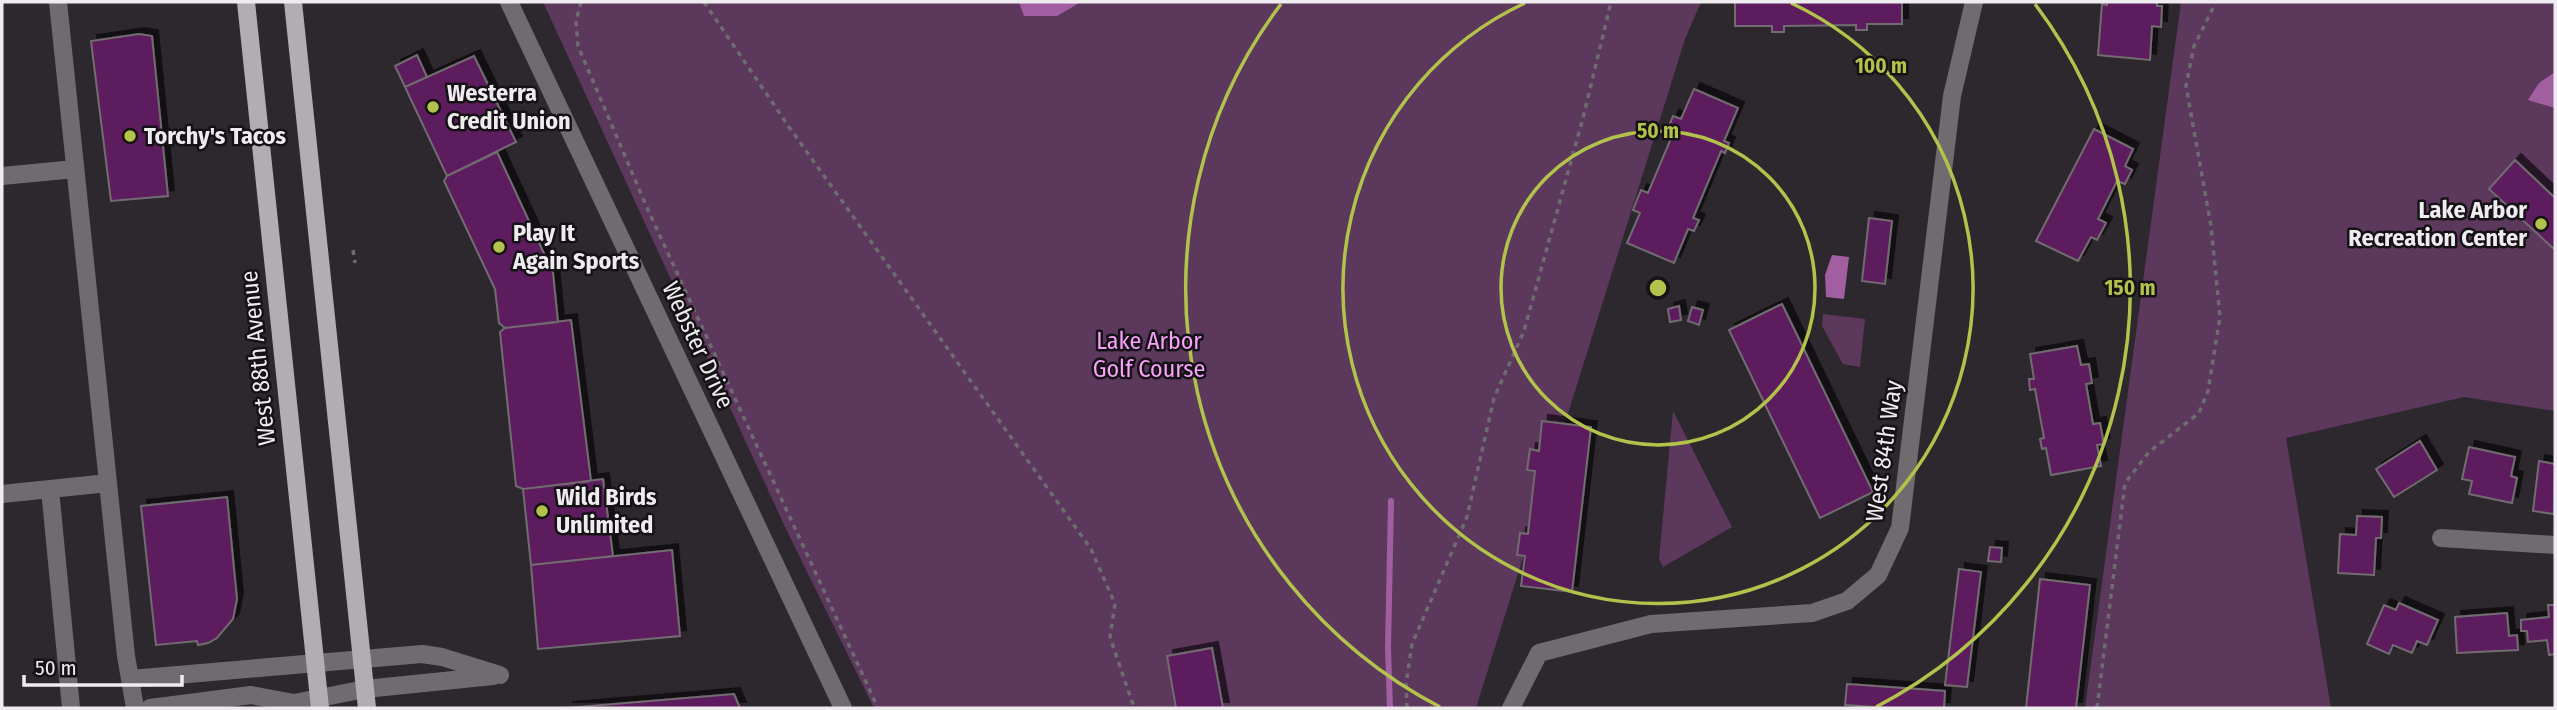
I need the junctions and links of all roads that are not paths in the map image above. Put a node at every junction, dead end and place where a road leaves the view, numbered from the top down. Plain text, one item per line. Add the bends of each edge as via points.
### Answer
1 (58, 2) edge
2 (246, 2) edge
3 (293, 2) edge
4 (509, 2) edge
5 (1974, 2) edge
6 (75, 169) junction
7 (2, 176) edge
8 (108, 483) junction
9 (50, 489) junction
10 (2, 494) edge
11 (2441, 538) dead end
12 (2555, 545) edge
13 (362, 660) junction
14 (315, 663) junction
15 (130, 679) junction
16 (365, 689) junction
17 (320, 703) edge
18 (71, 708) edge
19 (135, 708) edge
20 (150, 708) edge
21 (367, 708) edge
22 (844, 708) edge
23 (1511, 708) edge

1 - 6 street
2 - 14 main road, West 88th Avenue
3 - 13 main road
4 - 22 street, Webster Drive
5 - 23 street, West 84th Way via 1952,96 1900,528 1878,575 1847,601 1812,613 1651,624 1539,653
6 - 7 street
6 - 8 street
8 - 9 street
8 - 15 street
9 - 10 street
9 - 18 street
11 - 12 street
13 - 14 street
13 - 16 main road
13 - 16 street via 422,654 500,676
14 - 15 street
14 - 17 main road, West 88th Avenue
15 - 19 street
16 - 17 street
16 - 21 main road
17 - 20 street via 251,695

